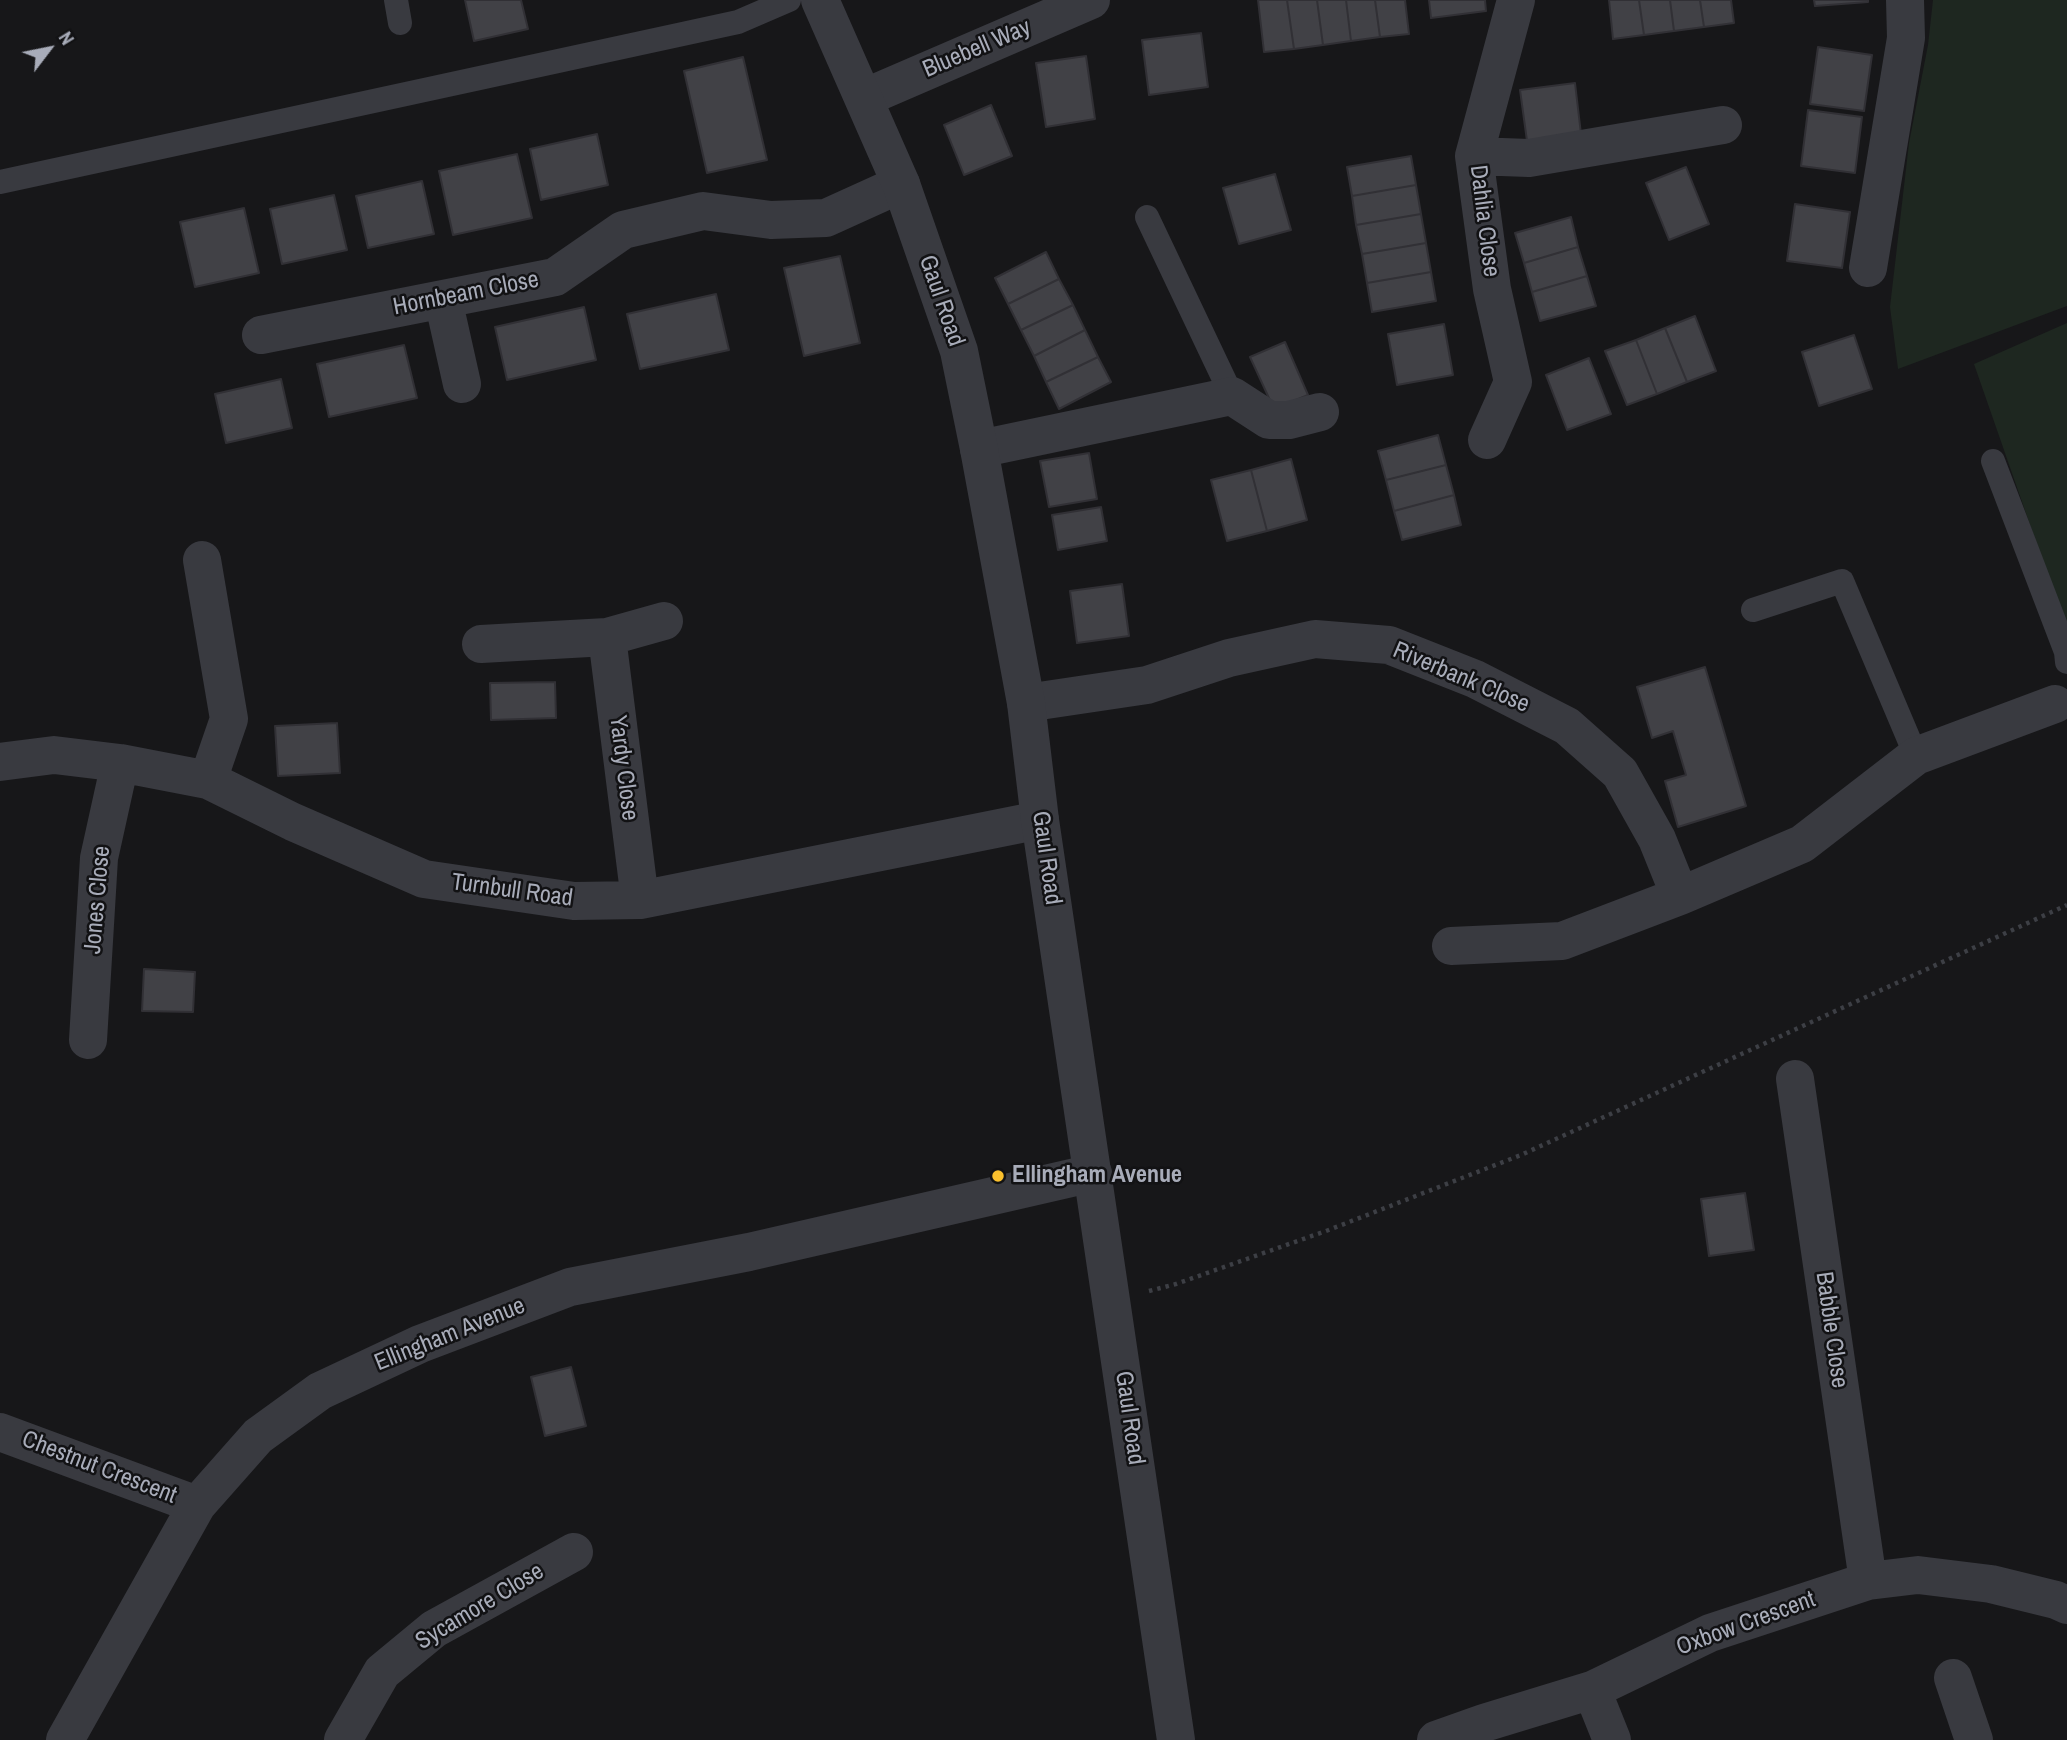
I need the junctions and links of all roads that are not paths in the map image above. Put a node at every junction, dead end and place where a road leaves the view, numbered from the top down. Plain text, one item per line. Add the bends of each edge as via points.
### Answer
1 (789, 0) edge
2 (820, 0) edge
3 (1091, 0) edge
4 (1516, 0) edge
5 (1905, 0) edge
6 (864, 98) junction
7 (1723, 125) dead end
8 (1474, 156) junction
9 (0, 182) edge
10 (901, 184) junction
11 (1147, 217) dead end
12 (1868, 268) dead end
13 (443, 299) junction
14 (261, 335) dead end
15 (462, 384) dead end
16 (1232, 396) junction
17 (1320, 412) dead end
18 (1487, 440) dead end
19 (979, 449) junction
20 (1993, 461) dead end
21 (202, 560) dead end
22 (1753, 610) dead end
23 (664, 621) dead end
24 (607, 637) junction
25 (481, 644) dead end
26 (2067, 662) edge
27 (2061, 696) edge
28 (1026, 704) junction
29 (1916, 756) junction
30 (0, 762) edge
31 (120, 763) junction
32 (208, 780) junction
33 (1040, 820) junction
34 (1680, 896) junction
35 (640, 900) junction
36 (1451, 946) dead end
37 (88, 1040) dead end
38 (1795, 1079) dead end
39 (1093, 1173) junction
40 (0, 1432) edge
41 (197, 1505) junction
42 (573, 1552) dead end
43 (1868, 1581) junction
44 (2063, 1596) edge
45 (1953, 1678) dead end
46 (1592, 1690) junction
47 (346, 1739) edge
48 (65, 1740) edge
49 (1176, 1740) edge
50 (1436, 1740) edge
51 (1612, 1740) edge
52 (1973, 1740) edge

1 - 9 lane via 738,22
2 - 6 street, Gaul Road
3 - 6 street, Bluebell Way
4 - 8 street, Dahlia Close
5 - 12 street via 1906,38
6 - 10 street, Gaul Road
7 - 8 street via 1529,158
8 - 18 street, Dahlia Close via 1492,289 1513,382
10 - 13 street, Hornbeam Close via 826,218 771,220 703,211 623,230 555,276
10 - 19 street, Gaul Road via 959,351
11 - 16 lane
13 - 14 street, Hornbeam Close
13 - 15 street
16 - 17 street via 1269,420 1289,421
16 - 19 street
19 - 28 street, Gaul Road
20 - 26 lane
21 - 32 street via 229,719
22 - 29 lane via 1842,580
23 - 24 street
24 - 25 street
24 - 35 street, Yardy Close
27 - 29 street
28 - 33 street, Gaul Road
28 - 34 street, Riverbank Close via 1147,685 1229,658 1315,639 1389,645 1475,679 1567,726 1620,773 1657,839
29 - 34 street via 1802,844
30 - 31 street, Turnbull Road via 54,755
31 - 32 street, Turnbull Road
31 - 37 street, Jones Close via 99,858
32 - 35 street, Turnbull Road via 424,879 574,901
33 - 35 street, Turnbull Road
33 - 39 street, Gaul Road
34 - 36 street via 1562,941
38 - 43 street, Babble Close
39 - 41 street, Ellingham Avenue via 749,1252 570,1287 420,1344 320,1391 258,1436
39 - 49 street, Gaul Road
40 - 41 street, Chestnut Crescent
41 - 48 street, Ellingham Avenue
42 - 47 street, Sycamore Close via 434,1629 382,1672
43 - 44 street, Oxbow Crescent via 1918,1575
43 - 46 street, Oxbow Crescent via 1710,1633
45 - 52 street
46 - 50 street, Oxbow Crescent
46 - 51 street

